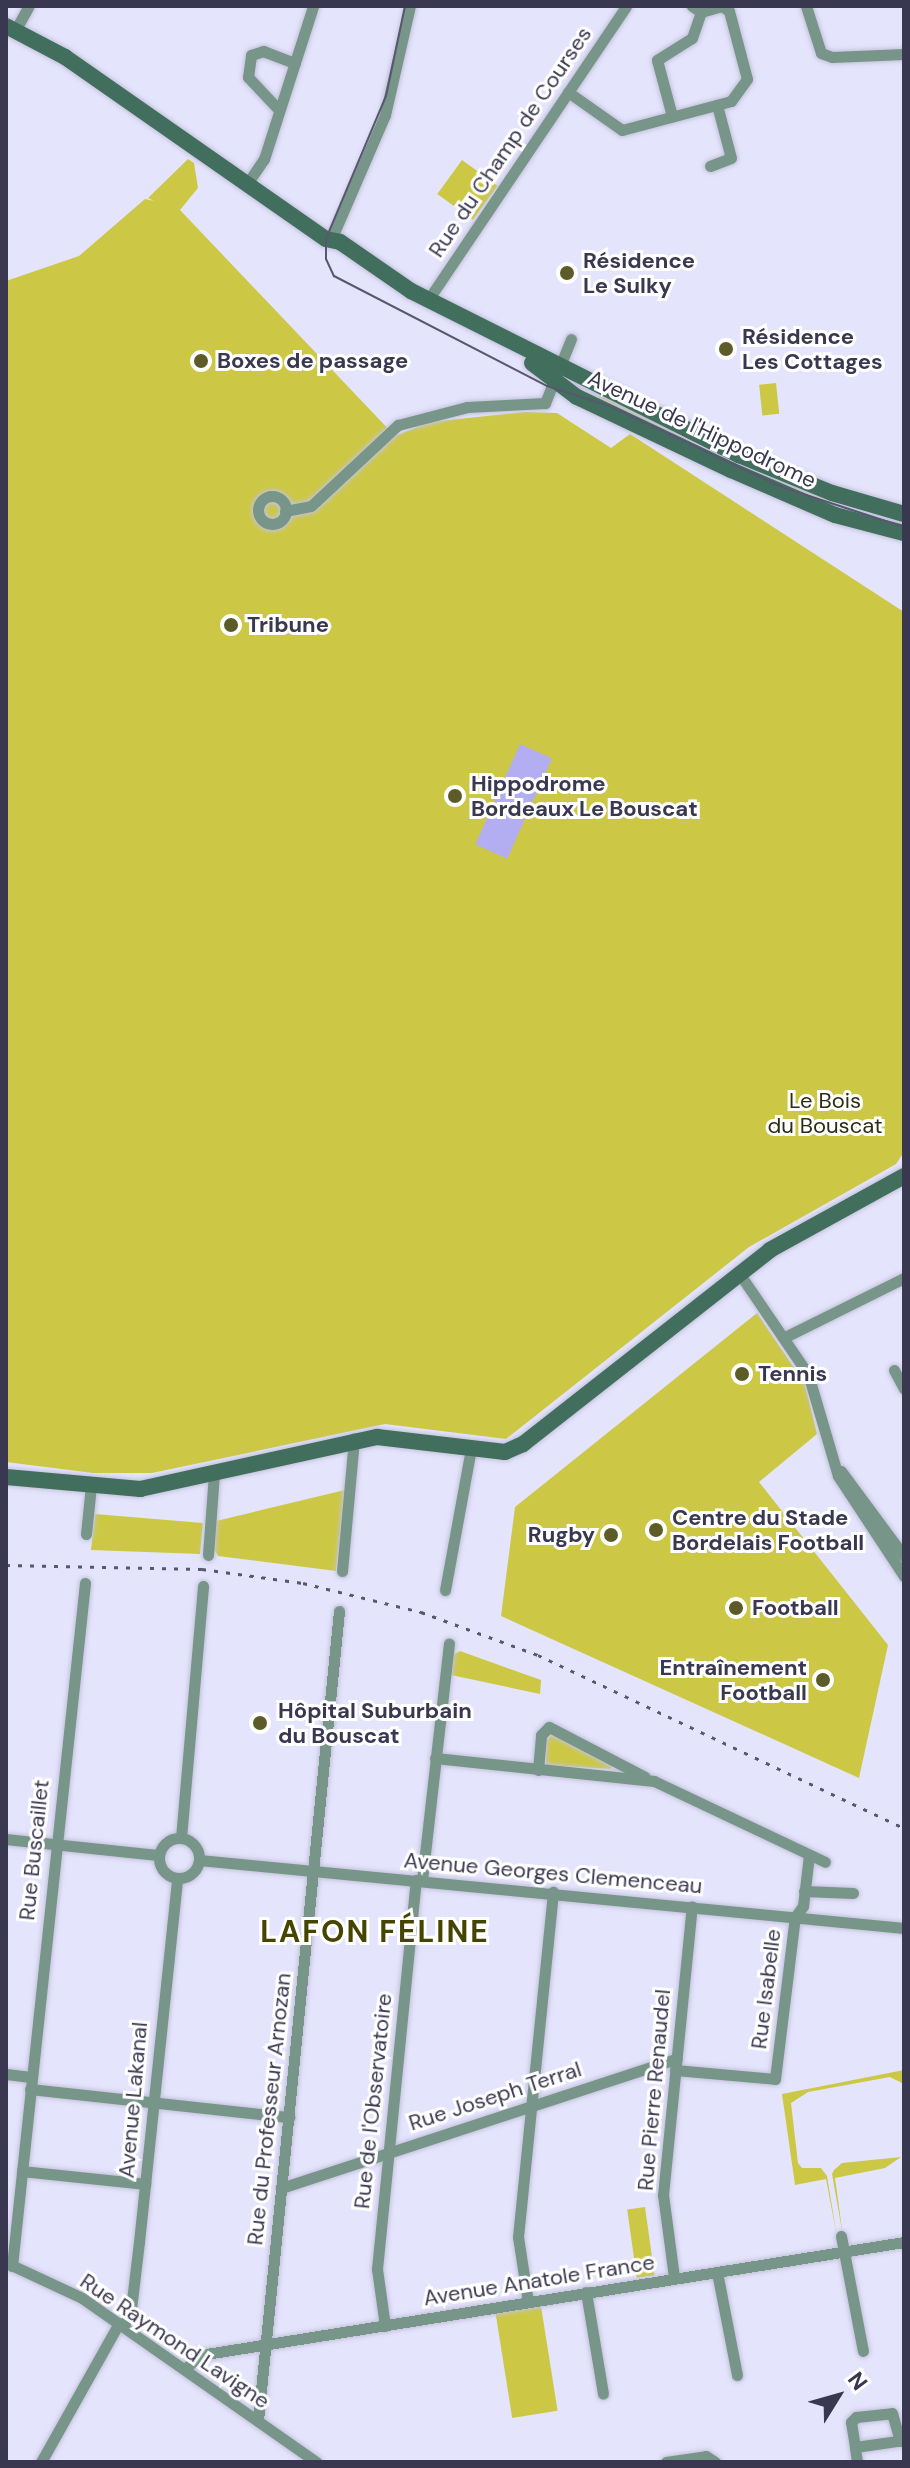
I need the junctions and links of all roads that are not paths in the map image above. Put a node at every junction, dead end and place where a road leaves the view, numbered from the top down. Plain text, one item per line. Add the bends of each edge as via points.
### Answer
1 (313, 6) edge
2 (410, 6) edge
3 (626, 6) edge
4 (806, 6) edge
5 (23, 7) edge
6 (696, 9) edge
7 (11, 28) edge
8 (904, 54) edge
9 (295, 63) junction
10 (568, 92) junction
11 (717, 105) junction
12 (279, 110) junction
13 (672, 116) junction
14 (710, 166) dead end
15 (247, 184) junction
16 (330, 242) junction
17 (431, 306) junction
18 (571, 339) dead end
19 (559, 374) junction
20 (848, 498) junction
21 (285, 511) dead end
22 (904, 514) edge
23 (844, 517) junction
24 (904, 533) edge
25 (904, 1176) edge
26 (739, 1273) junction
27 (904, 1278) edge
28 (785, 1337) junction
29 (894, 1370) dead end
30 (904, 1389) edge
31 (354, 1439) junction
32 (471, 1448) junction
33 (214, 1473) junction
34 (6, 1477) edge
35 (91, 1486) junction
36 (864, 1512) junction
37 (86, 1534) dead end
38 (208, 1555) dead end
39 (904, 1556) edge
40 (342, 1571) dead end
41 (903, 1575) edge
42 (85, 1583) dead end
43 (203, 1586) dead end
44 (445, 1590) dead end
45 (339, 1611) dead end
46 (449, 1644) dead end
47 (435, 1758) junction
48 (538, 1770) junction
49 (654, 1781) junction
50 (181, 1838) junction
51 (6, 1839) edge
52 (55, 1844) junction
53 (159, 1855) junction
54 (809, 1855) junction
55 (199, 1860) junction
56 (825, 1862) dead end
57 (313, 1871) junction
58 (177, 1878) junction
59 (419, 1880) junction
60 (804, 1891) junction
61 (553, 1892) junction
62 (853, 1893) dead end
63 (692, 1906) junction
64 (795, 1917) junction
65 (904, 1928) edge
66 (676, 2064) junction
67 (6, 2074) edge
68 (30, 2083) junction
69 (153, 2102) junction
70 (531, 2105) junction
71 (289, 2117) junction
72 (386, 2154) junction
73 (22, 2171) junction
74 (145, 2184) junction
75 (281, 2188) junction
76 (841, 2236) dead end
77 (904, 2242) edge
78 (847, 2251) junction
79 (9, 2264) edge
80 (717, 2272) junction
81 (674, 2277) junction
82 (586, 2292) junction
83 (528, 2302) junction
84 (121, 2324) junction
85 (385, 2326) junction
86 (266, 2345) junction
87 (863, 2351) dead end
88 (186, 2368) junction
89 (737, 2375) dead end
90 (603, 2394) dead end
91 (258, 2420) junction
92 (902, 2440) edge
93 (855, 2447) junction
94 (41, 2462) edge
95 (316, 2462) edge
96 (666, 2462) edge
97 (715, 2462) edge
98 (857, 2462) edge

1 - 9 street
2 - 16 street via 385,115
3 - 10 street, Rue du Champ de Courses
4 - 8 street via 821,53
5 - 7 street
6 - 11 street via 722,6 729,11 747,79 731,101
6 - 13 street via 692,38 657,60
7 - 15 street, Avenue de l'Hippodrome via 116,91
9 - 12 street
9 - 12 street via 259,51 249,63 250,82
10 - 13 street via 614,129
10 - 17 street, Rue du Champ de Courses
11 - 13 street
11 - 14 street via 731,158
12 - 15 street via 264,159
15 - 16 street, Avenue de l'Hippodrome
16 - 17 street, Avenue de l'Hippodrome via 340,242
16 - 17 street, Avenue de l'Hippodrome via 395,291
17 - 19 street, Avenue de l'Hippodrome
18 - 19 street
19 - 20 street, Avenue de l'Hippodrome
19 - 21 street via 543,404 492,405 398,425 311,506
19 - 23 street, Avenue de l'Hippodrome via 577,397
20 - 22 street, Avenue de l'Hippodrome
20 - 23 street
23 - 24 street, Avenue de l'Hippodrome
25 - 26 street
26 - 28 street
26 - 32 street via 523,1444 505,1452
27 - 28 street
28 - 36 street via 816,1391 831,1453
29 - 30 street
31 - 32 street
31 - 33 street
31 - 40 street
32 - 44 street
33 - 35 street via 140,1489
33 - 38 street
34 - 35 street
35 - 37 street
36 - 39 street
36 - 41 street
42 - 52 street, Rue Buscaillet
43 - 50 street
45 - 57 street, Rue du Professeur Arnozan
46 - 47 street, Rue de l'Observatoire
47 - 48 street
47 - 59 street, Rue de l'Observatoire
48 - 49 street
48 - 49 street via 541,1735 549,1727
49 - 54 street
50 - 53 street via 166,1842
50 - 55 street via 194,1846
51 - 52 street
52 - 53 street
52 - 68 street, Rue Buscaillet
53 - 58 street via 163,1870
54 - 56 street
54 - 60 street, Rue Isabelle
55 - 57 street, Avenue Georges Clemenceau
55 - 58 street via 193,1871
57 - 59 street, Avenue Georges Clemenceau
57 - 71 street, Rue du Professeur Arnozan
58 - 69 street, Avenue Lakanal
59 - 61 street, Avenue Georges Clemenceau
59 - 72 street, Rue de l'Observatoire
60 - 62 street
60 - 64 street, Rue Isabelle
61 - 63 street, Avenue Georges Clemenceau
61 - 70 street
63 - 64 street, Avenue Georges Clemenceau
63 - 66 street, Rue Pierre Renaudel
64 - 65 street, Avenue Georges Clemenceau
64 - 66 street, Rue Isabelle via 775,2079
66 - 70 street, Rue Joseph Terral
66 - 81 street, Rue Pierre Renaudel via 663,2195
67 - 68 street
68 - 69 street
68 - 73 street, Rue Buscaillet
69 - 71 street
69 - 74 street, Avenue Lakanal
70 - 72 street, Rue Joseph Terral
70 - 83 street via 518,2237
71 - 75 street, Rue du Professeur Arnozan
72 - 75 street, Rue Joseph Terral
72 - 85 street, Rue de l'Observatoire via 377,2269
73 - 74 street
73 - 79 street, Rue Buscaillet
74 - 84 street, Avenue Lakanal via 131,2309
75 - 86 street, Rue du Professeur Arnozan
76 - 78 street
77 - 78 street, Avenue Anatole France
78 - 80 street, Avenue Anatole France
78 - 87 street
79 - 84 street, Rue Raymond Lavigne
80 - 81 street, Avenue Anatole France
80 - 89 street
81 - 82 street, Avenue Anatole France
82 - 83 street, Avenue Anatole France
82 - 90 street
83 - 85 street, Avenue Anatole France
84 - 88 street, Rue Raymond Lavigne
84 - 94 street, Avenue Lakanal
85 - 86 street, Avenue Anatole France
86 - 88 street, Avenue Anatole France via 200,2355
86 - 91 street, Rue du Professeur Arnozan
88 - 91 street, Rue Raymond Lavigne
91 - 95 street, Rue Raymond Lavigne
92 - 93 street
92 - 93 street via 892,2413 856,2417 851,2422
93 - 98 street
96 - 97 street via 706,2456

